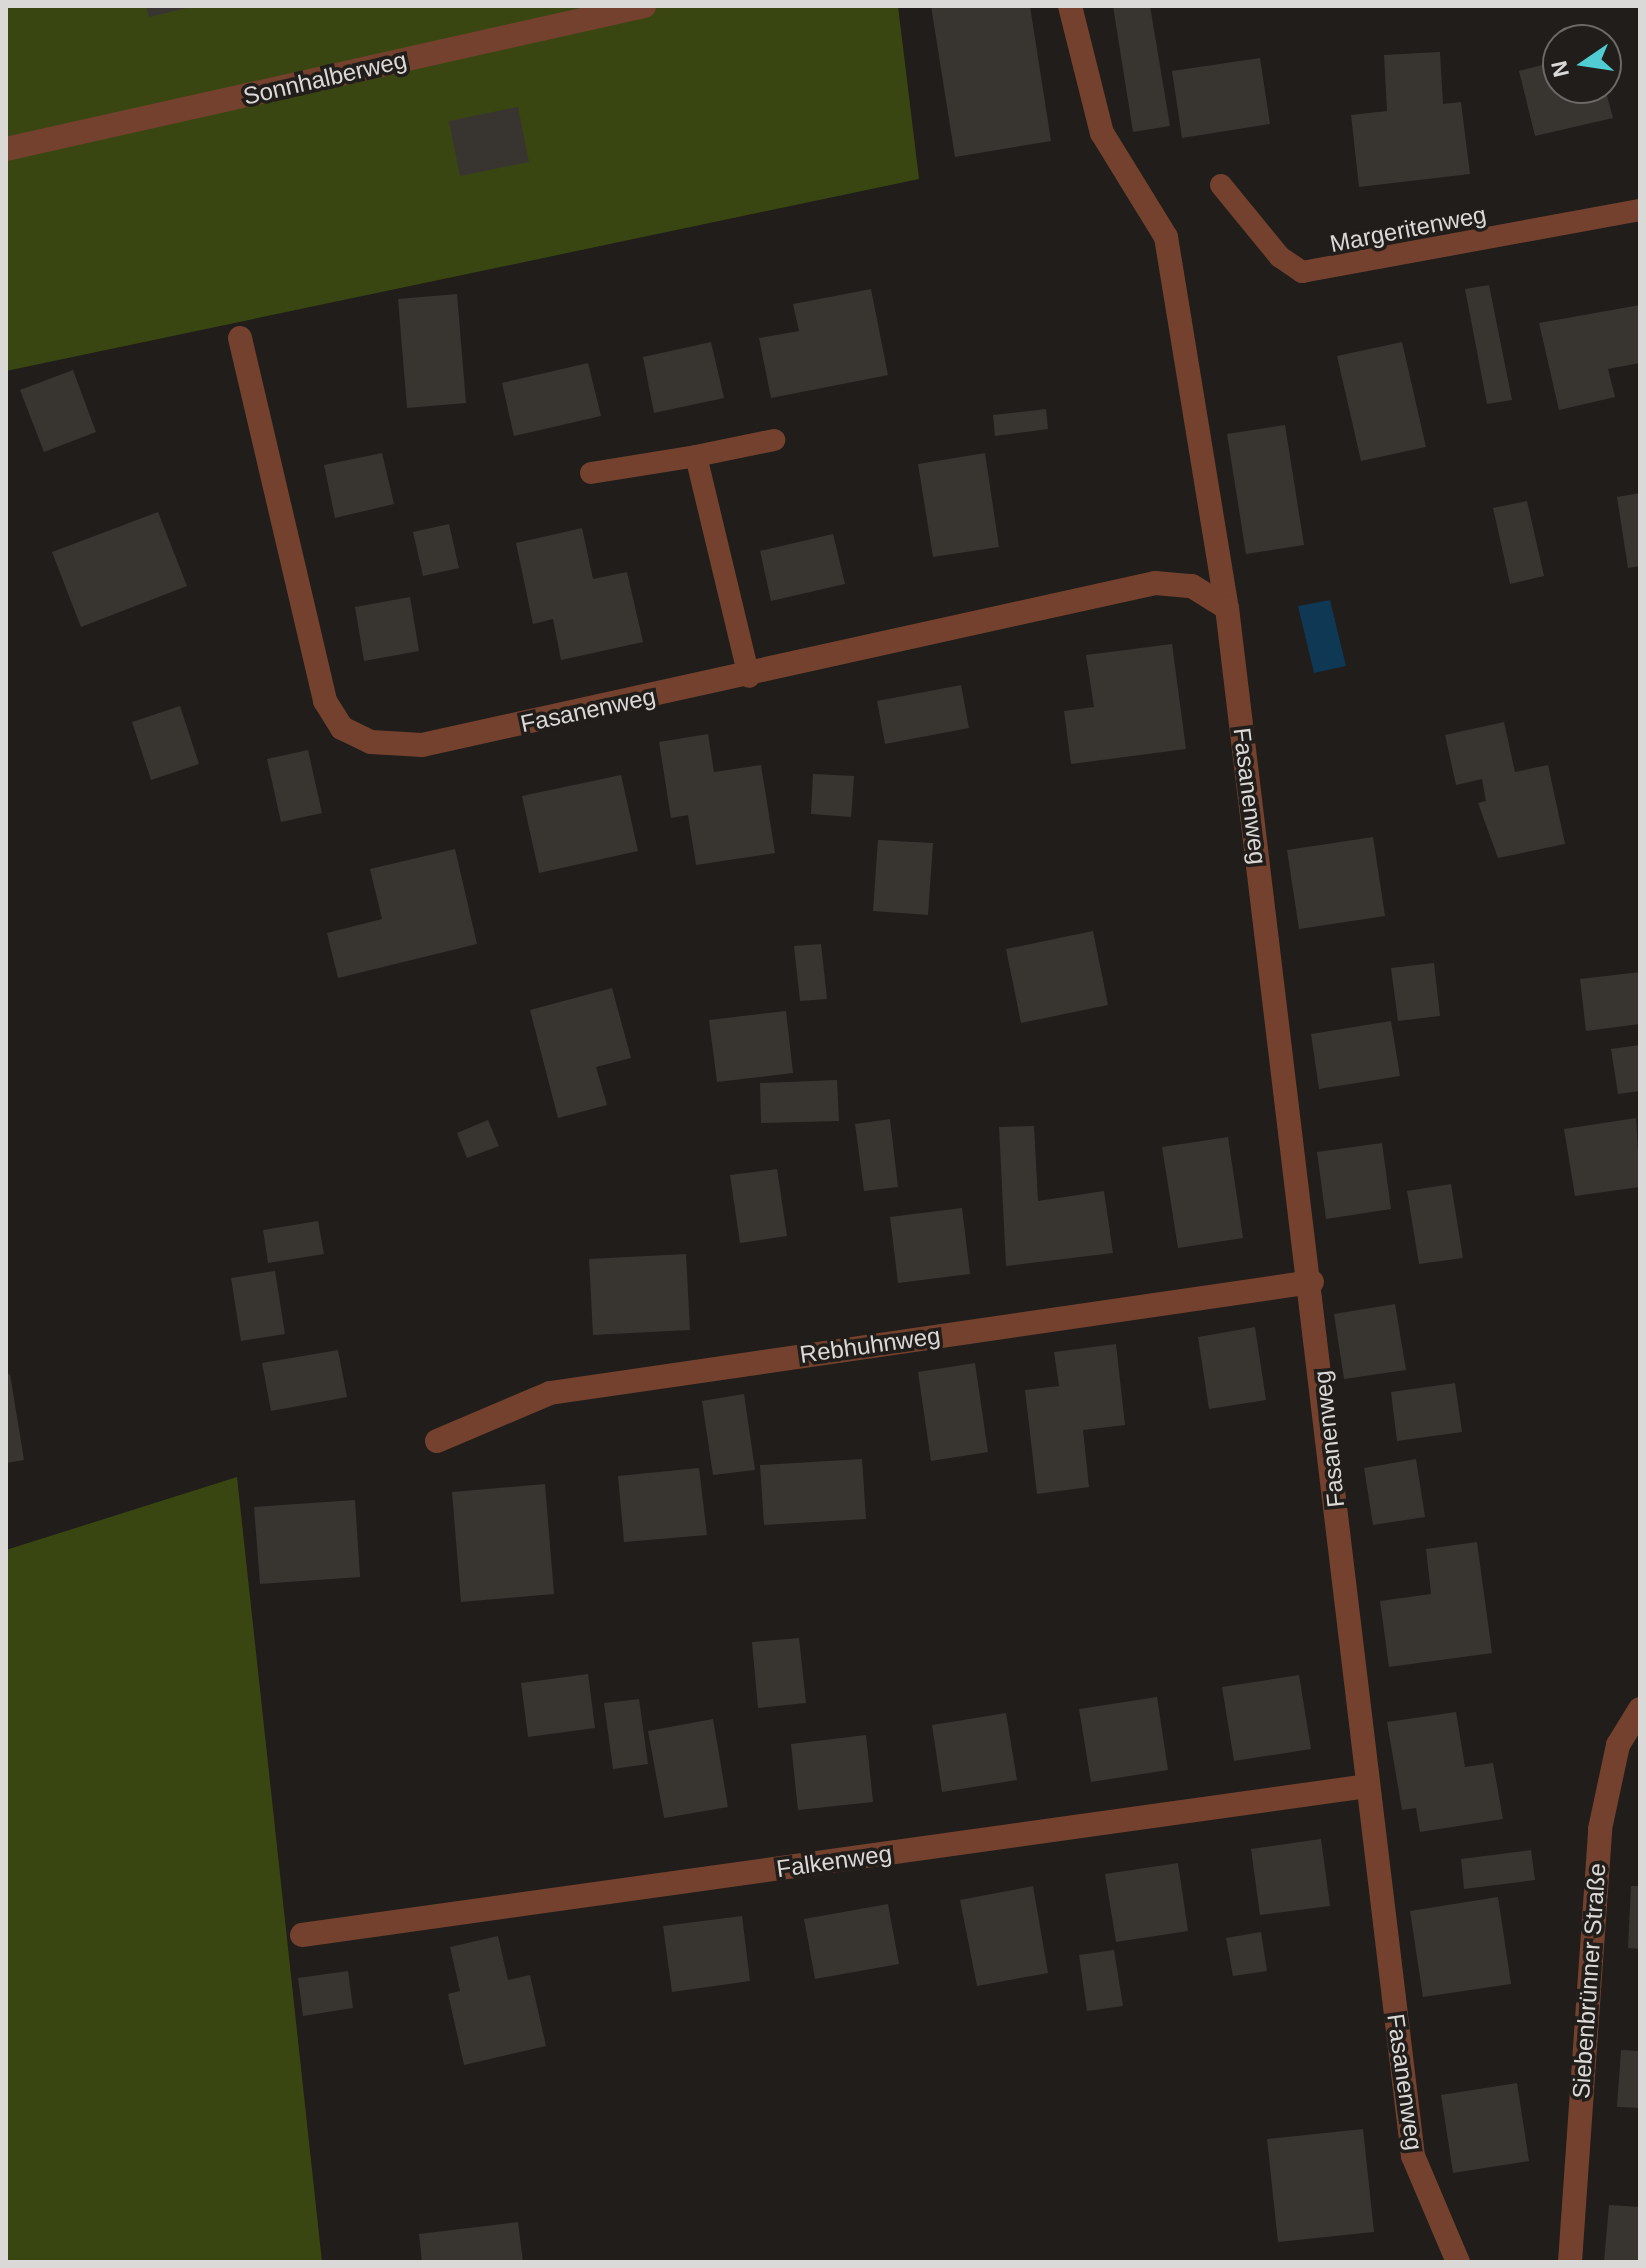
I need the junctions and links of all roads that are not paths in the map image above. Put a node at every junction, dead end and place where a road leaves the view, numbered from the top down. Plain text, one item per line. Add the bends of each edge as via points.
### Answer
1 (644, 6) edge
2 (1070, 6) edge
3 (6, 149) edge
4 (1221, 185) dead end
5 (1640, 210) edge
6 (240, 338) dead end
7 (774, 440) dead end
8 (696, 456) junction
9 (591, 473) dead end
10 (1227, 608) junction
11 (749, 677) junction
12 (1312, 1282) junction
13 (437, 1441) dead end
14 (1640, 1709) edge
15 (1367, 1786) junction
16 (302, 1935) dead end
17 (1458, 2262) edge
18 (1570, 2262) edge

1 - 3 street, Sonnhalberweg
2 - 10 street, Fasanenweg via 1102,133 1166,237
4 - 5 lane, Margeritenweg via 1280,257 1302,272
6 - 11 street, Fasanenweg via 325,701 342,728 371,742 422,745
7 - 8 lane
8 - 9 lane
8 - 11 lane
10 - 11 street, Fasanenweg via 1192,586 1155,583
10 - 12 street, Fasanenweg
12 - 13 street, Rebhuhnweg via 550,1393
12 - 15 street, Fasanenweg
14 - 18 street, Siebenbrünner Straße via 1618,1745 1600,1829
15 - 16 street, Falkenweg
15 - 17 street, Fasanenweg via 1413,2156

